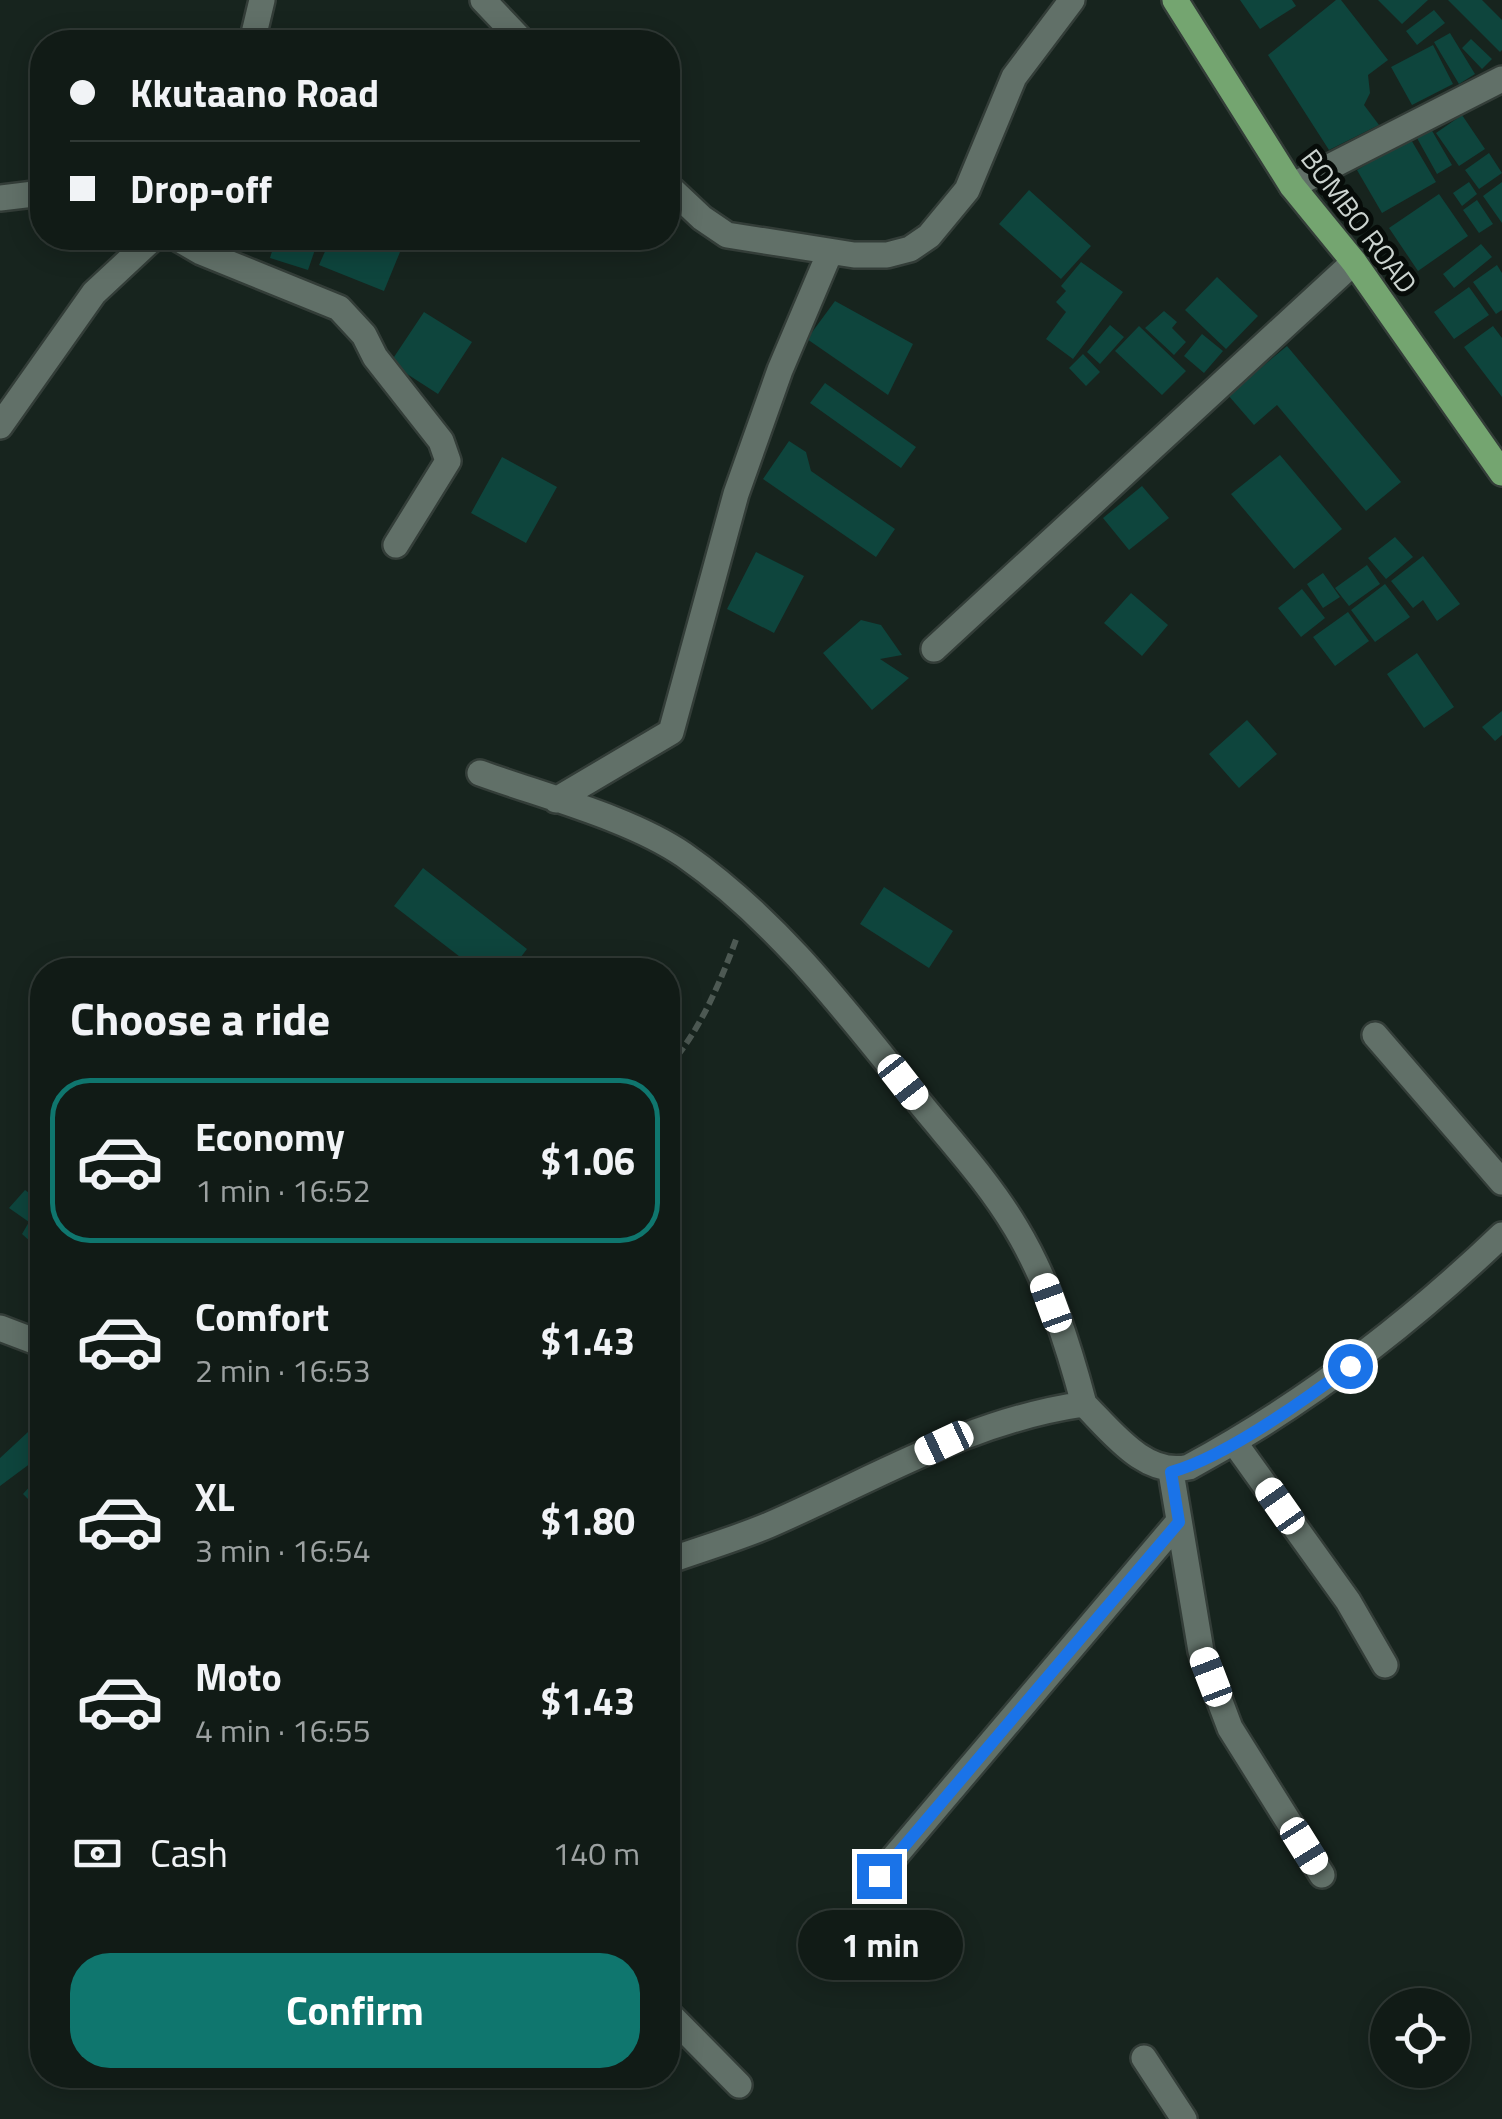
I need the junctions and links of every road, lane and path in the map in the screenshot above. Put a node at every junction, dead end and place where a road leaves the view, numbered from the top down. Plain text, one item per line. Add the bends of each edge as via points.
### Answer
1 (262, 0) edge
2 (483, 0) edge
3 (1072, 0) edge
4 (1175, 0) edge
5 (255, 30) edge
6 (512, 30) edge
7 (1502, 78) edge
8 (1292, 186) junction
9 (30, 195) edge
10 (680, 197) edge
11 (0, 198) edge
12 (140, 250) edge
13 (198, 250) edge
14 (830, 252) junction
15 (1354, 262) junction
16 (0, 426) edge
17 (1502, 472) edge
18 (396, 546) dead end
19 (934, 649) dead end
20 (480, 774) dead end
21 (556, 800) junction
22 (748, 906) junction
23 (1376, 1036) dead end
24 (680, 1055) edge
25 (1502, 1182) edge
26 (1502, 1235) edge
27 (0, 1328) edge
28 (30, 1339) edge
29 (1084, 1404) junction
30 (1234, 1442) junction
31 (1171, 1472) junction
32 (1179, 1522) junction
33 (680, 1557) edge
34 (1385, 1665) dead end
35 (879, 1876) dead end
36 (1322, 1876) dead end
37 (680, 2025) edge
38 (1144, 2058) dead end
39 (739, 2085) dead end
40 (1184, 2119) edge

1 - 5 street
2 - 6 street
3 - 14 street via 1014,76 967,190 929,236 887,255
4 - 8 main road, BOMBO ROAD
7 - 8 street
8 - 15 main road, BOMBO ROAD
9 - 11 street
10 - 14 street via 727,235
12 - 16 street via 94,294
13 - 18 street via 339,308 441,440 448,460
14 - 21 street via 736,494 671,732
15 - 17 main road, BOMBO ROAD
15 - 19 street
20 - 21 street
21 - 22 street via 654,838
22 - 24 path via 725,969
22 - 29 street via 862,1028 981,1175 1044,1284
23 - 25 street
26 - 30 street via 1402,1326 1324,1386
27 - 28 street
29 - 31 street via 1154,1466
29 - 33 street via 976,1430 767,1526
30 - 31 street
30 - 34 street via 1348,1601
31 - 32 street
32 - 35 street
32 - 36 street via 1201,1652 1230,1728
37 - 39 street
38 - 40 street

